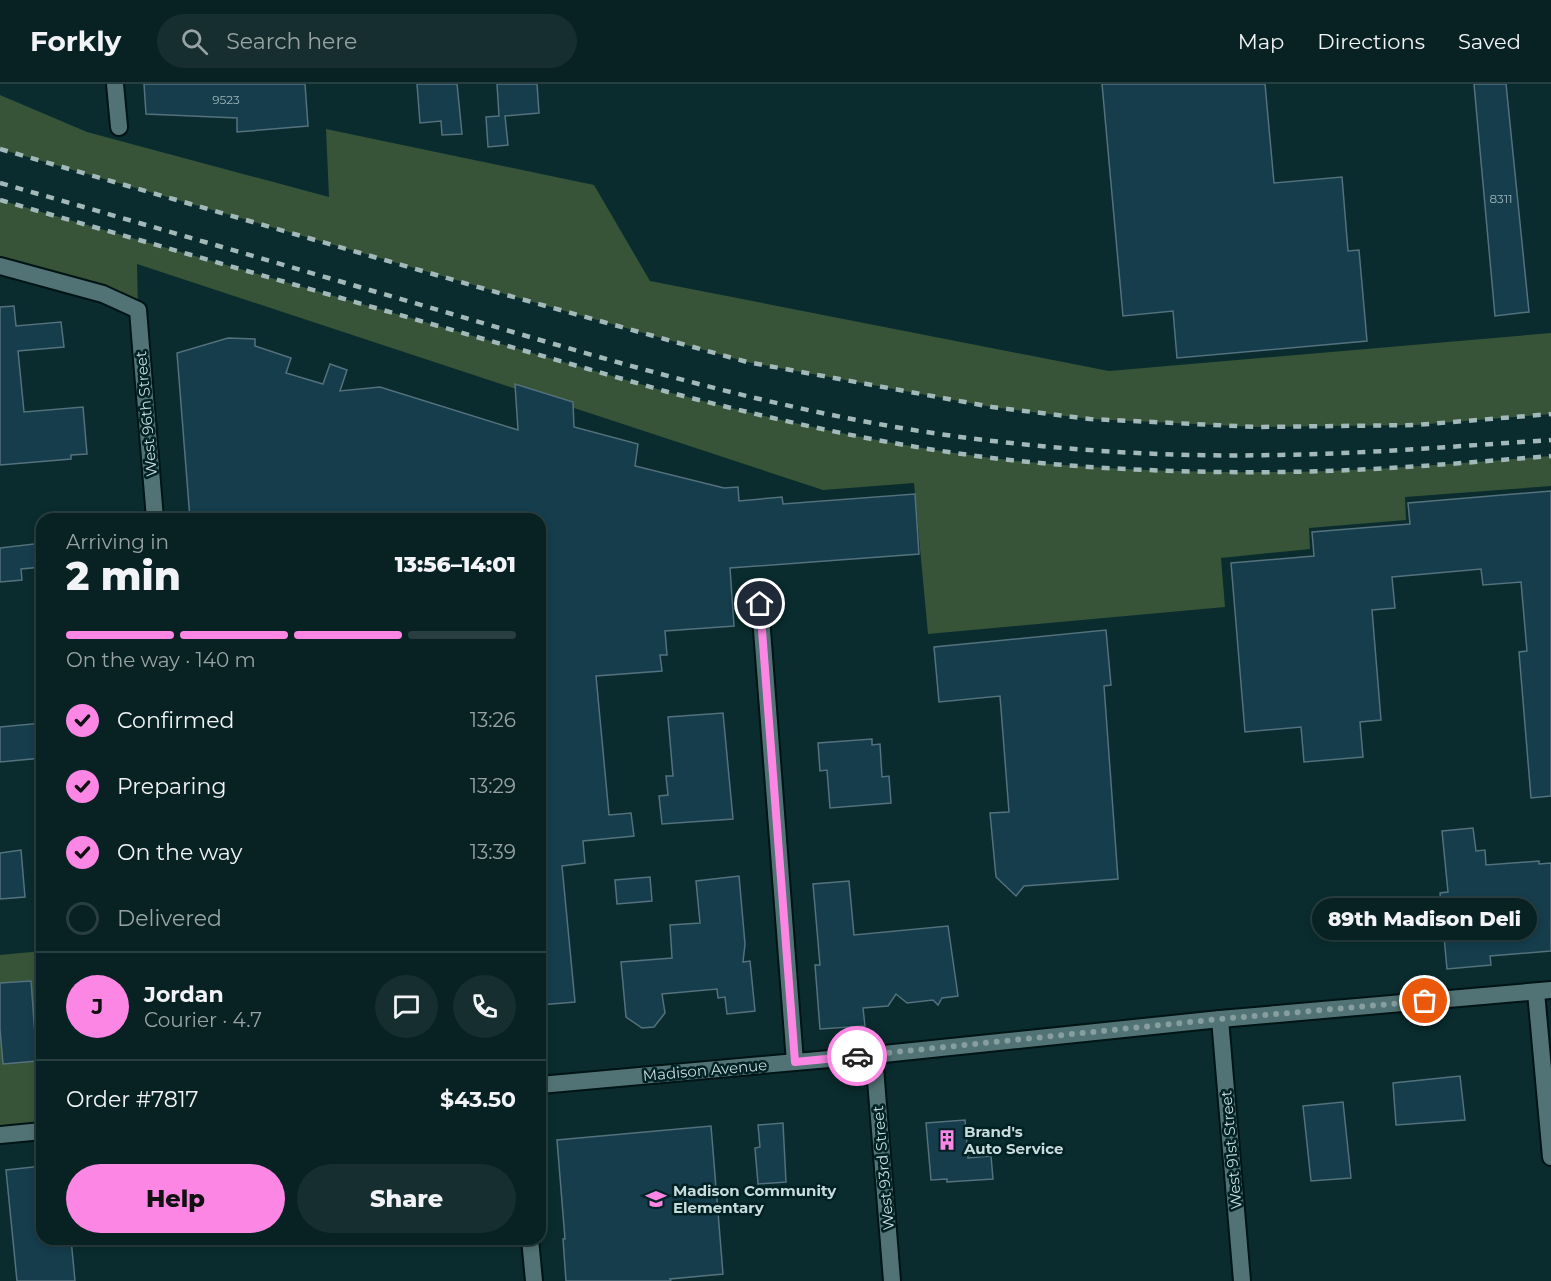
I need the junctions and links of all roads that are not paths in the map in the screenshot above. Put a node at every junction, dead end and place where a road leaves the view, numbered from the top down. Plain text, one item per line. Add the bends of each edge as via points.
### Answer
1 (115, 84) edge
2 (119, 127) dead end
3 (0, 266) edge
4 (155, 513) edge
5 (760, 604) dead end
6 (1543, 991) edge
7 (1220, 1019) junction
8 (874, 1055) junction
9 (795, 1062) junction
10 (546, 1084) edge
11 (36, 1132) edge
12 (0, 1135) edge
13 (1551, 1156) edge
14 (531, 1245) edge
15 (534, 1281) edge
16 (892, 1281) edge
17 (1242, 1281) edge

1 - 2 street
3 - 4 street, West 96th Street via 103,294 138,310
5 - 9 street
6 - 7 street, Madison Avenue
6 - 13 street
7 - 8 street, Madison Avenue
7 - 17 street, West 91st Street
8 - 9 street, Madison Avenue
8 - 16 street, West 93rd Street
9 - 10 street, Madison Avenue
11 - 12 street
14 - 15 street

